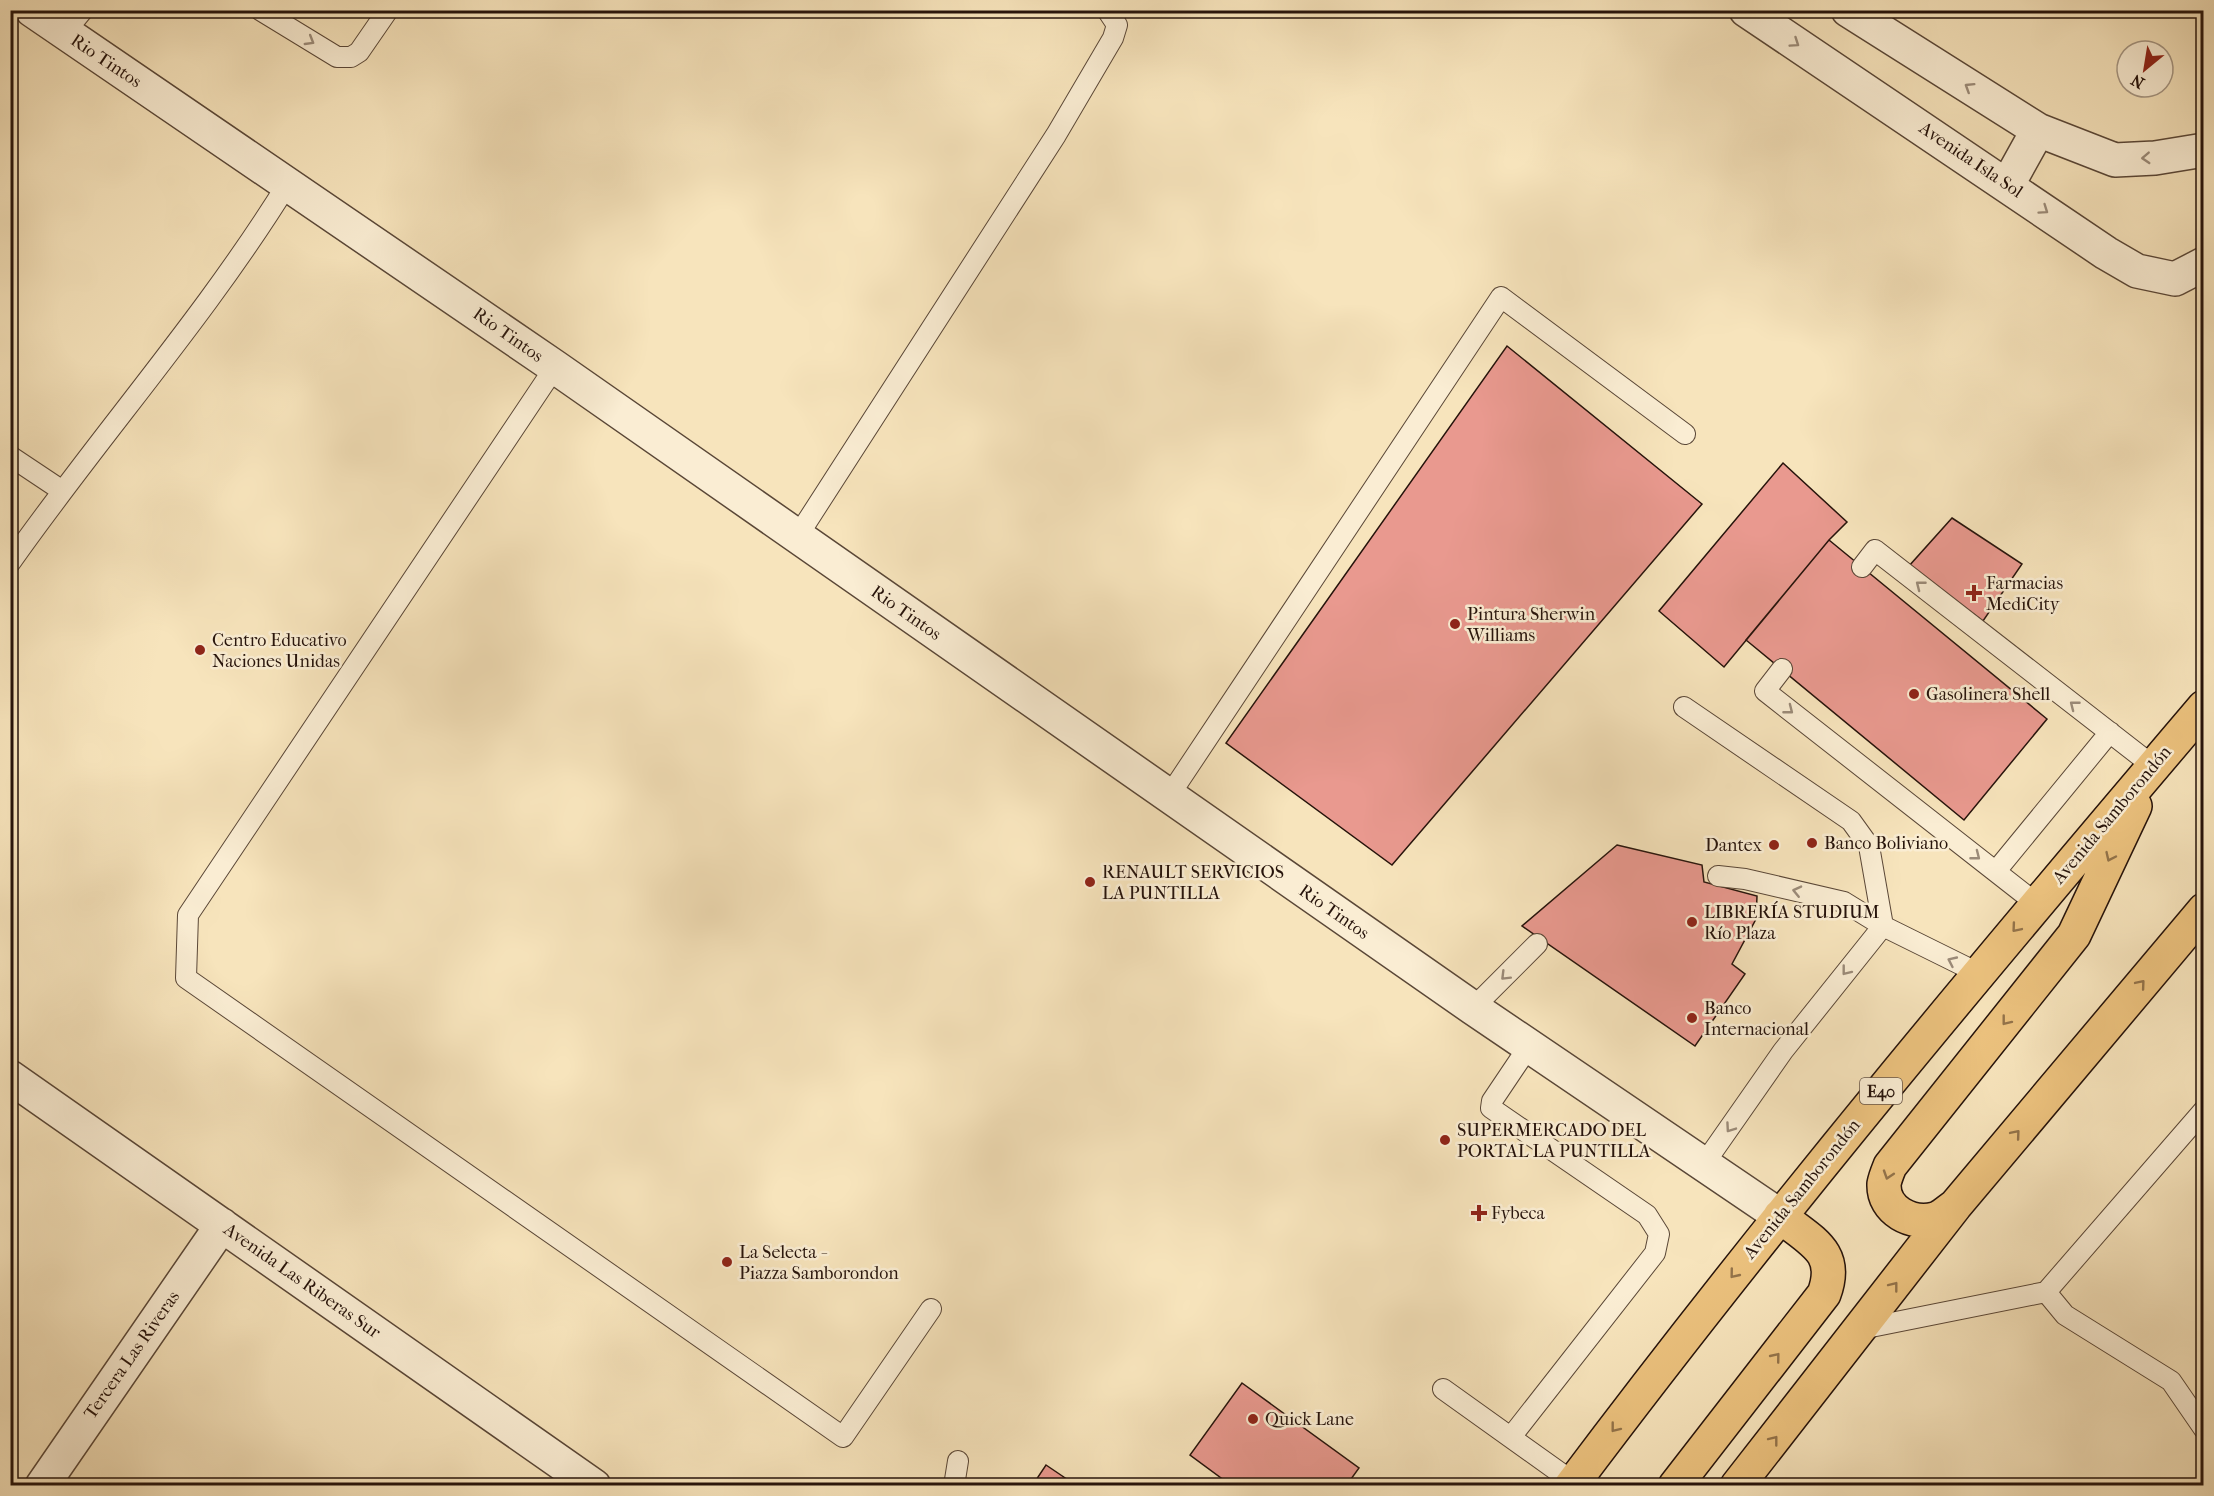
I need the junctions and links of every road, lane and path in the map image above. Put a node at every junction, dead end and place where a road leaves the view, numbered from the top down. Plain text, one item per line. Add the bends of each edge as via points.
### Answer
1 (32, 10) edge
2 (260, 10) edge
3 (388, 10) edge
4 (1107, 10) edge
5 (1746, 10) edge
6 (1848, 10) edge
7 (73, 22) edge
8 (2038, 130) junction
9 (2204, 150) edge
10 (288, 183) junction
11 (2008, 184) junction
12 (2204, 264) edge
13 (555, 367) junction
14 (1685, 434) dead end
15 (10, 456) edge
16 (61, 490) junction
17 (797, 537) junction
18 (10, 563) edge
19 (1862, 567) dead end
20 (1782, 669) dead end
21 (1684, 707) dead end
22 (2204, 707) edge
23 (2110, 732) junction
24 (2153, 766) junction
25 (1169, 796) junction
26 (1996, 871) junction
27 (1718, 876) dead end
28 (2037, 904) junction
29 (2204, 910) edge
30 (1883, 926) junction
31 (1537, 944) dead end
32 (1978, 973) junction
33 (1473, 1008) junction
34 (1529, 1046) junction
35 (10, 1077) edge
36 (2204, 1110) edge
37 (1704, 1164) junction
38 (1955, 1206) junction
39 (1780, 1216) junction
40 (222, 1226) junction
41 (2046, 1292) junction
42 (931, 1309) dead end
43 (1861, 1329) junction
44 (1443, 1389) dead end
45 (2204, 1429) edge
46 (1511, 1437) junction
47 (958, 1461) dead end
48 (574, 1480) edge
49 (1572, 1484) edge
50 (42, 1485) edge
51 (954, 1485) edge
52 (1675, 1485) edge
53 (1737, 1485) edge

1 - 7 street, Rio Tintos
2 -> 3 lane via 337,57 351,57 359,52
4 - 17 lane via 1117,25 1113,38 1056,135
5 -> 11 street, Avenida Isla Sol
8 -> 6 street
7 - 10 street, Rio Tintos
9 -> 8 street via 2115,160
8 - 11 street
10 - 13 street, Rio Tintos
10 - 16 lane via 246,250
11 -> 12 street, Avenida Isla Sol via 2137,271 2175,279
13 - 17 street, Rio Tintos
13 - 42 lane via 188,915 186,978 843,1437
14 - 25 lane via 1502,297
15 - 16 lane
16 - 18 lane
17 - 25 street, Rio Tintos
23 -> 19 lane via 1875,550
20 -> 26 lane via 1765,691
21 - 30 lane via 1851,821 1869,846
22 - 24 highway, Avenida Samborondón / E40
23 - 24 lane
23 - 26 lane
24 - 28 highway, Avenida Samborondón / E40
24 -> 38 highway via 2074,935 1890,1166 1884,1184 1887,1203 1902,1216 1919,1220 1937,1218
25 - 33 street, Rio Tintos
26 - 28 lane
30 -> 27 lane via 1844,902
28 -> 32 highway, Avenida Samborondón / E40
38 -> 29 highway
32 -> 30 lane
30 -> 37 lane via 1783,1051
31 -> 33 lane
32 - 39 highway, Avenida Samborondón / E40
33 - 34 street, Rio Tintos
34 - 37 street, Rio Tintos
34 - 46 lane via 1491,1108 1647,1215 1659,1234 1655,1253
35 - 40 street, Avenida Las Riberas Sur
36 - 41 lane
37 - 39 street, Rio Tintos
43 -> 38 highway
39 -> 49 highway, Avenida Samborondón / E40
52 -> 39 highway via 1824,1294 1830,1279 1830,1263 1821,1250
40 - 48 street, Avenida Las Riberas Sur
40 - 50 street, Tercera Las Riveras
41 - 43 lane
41 - 45 lane via 2065,1315 2171,1381
53 -> 43 highway
44 - 46 lane
46 - 49 lane
47 - 51 lane

